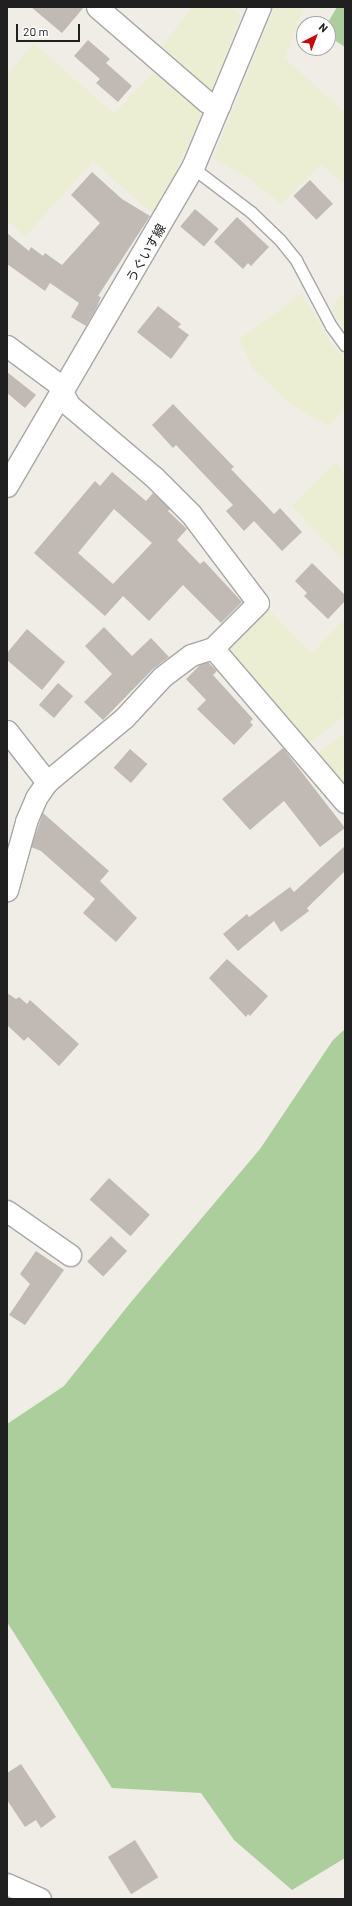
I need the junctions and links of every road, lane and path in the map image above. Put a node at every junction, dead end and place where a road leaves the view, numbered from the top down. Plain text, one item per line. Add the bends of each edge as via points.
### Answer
1 (97, 7) edge
2 (260, 7) edge
3 (220, 106) junction
4 (193, 168) junction
5 (345, 345) edge
6 (7, 346) edge
7 (63, 394) junction
8 (7, 486) edge
9 (213, 648) junction
10 (7, 731) edge
11 (47, 782) junction
12 (345, 802) edge
13 (7, 890) edge
14 (7, 1211) edge
15 (70, 1255) dead end
16 (7, 1884) edge
17 (40, 1899) edge

1 - 3 street via 206,102
2 - 3 street, うぐいす線
3 - 4 street, うぐいす線
4 - 5 lane via 251,212 280,240 296,260 331,326
4 - 7 street, うぐいす線
6 - 7 street via 57,383
7 - 8 street, うぐいす線
7 - 9 street via 69,405 154,477 191,514 258,603
9 - 11 street via 191,654 162,677 124,718
9 - 12 street
10 - 11 street
11 - 13 street via 36,798 26,822
14 - 15 street
16 - 17 street

